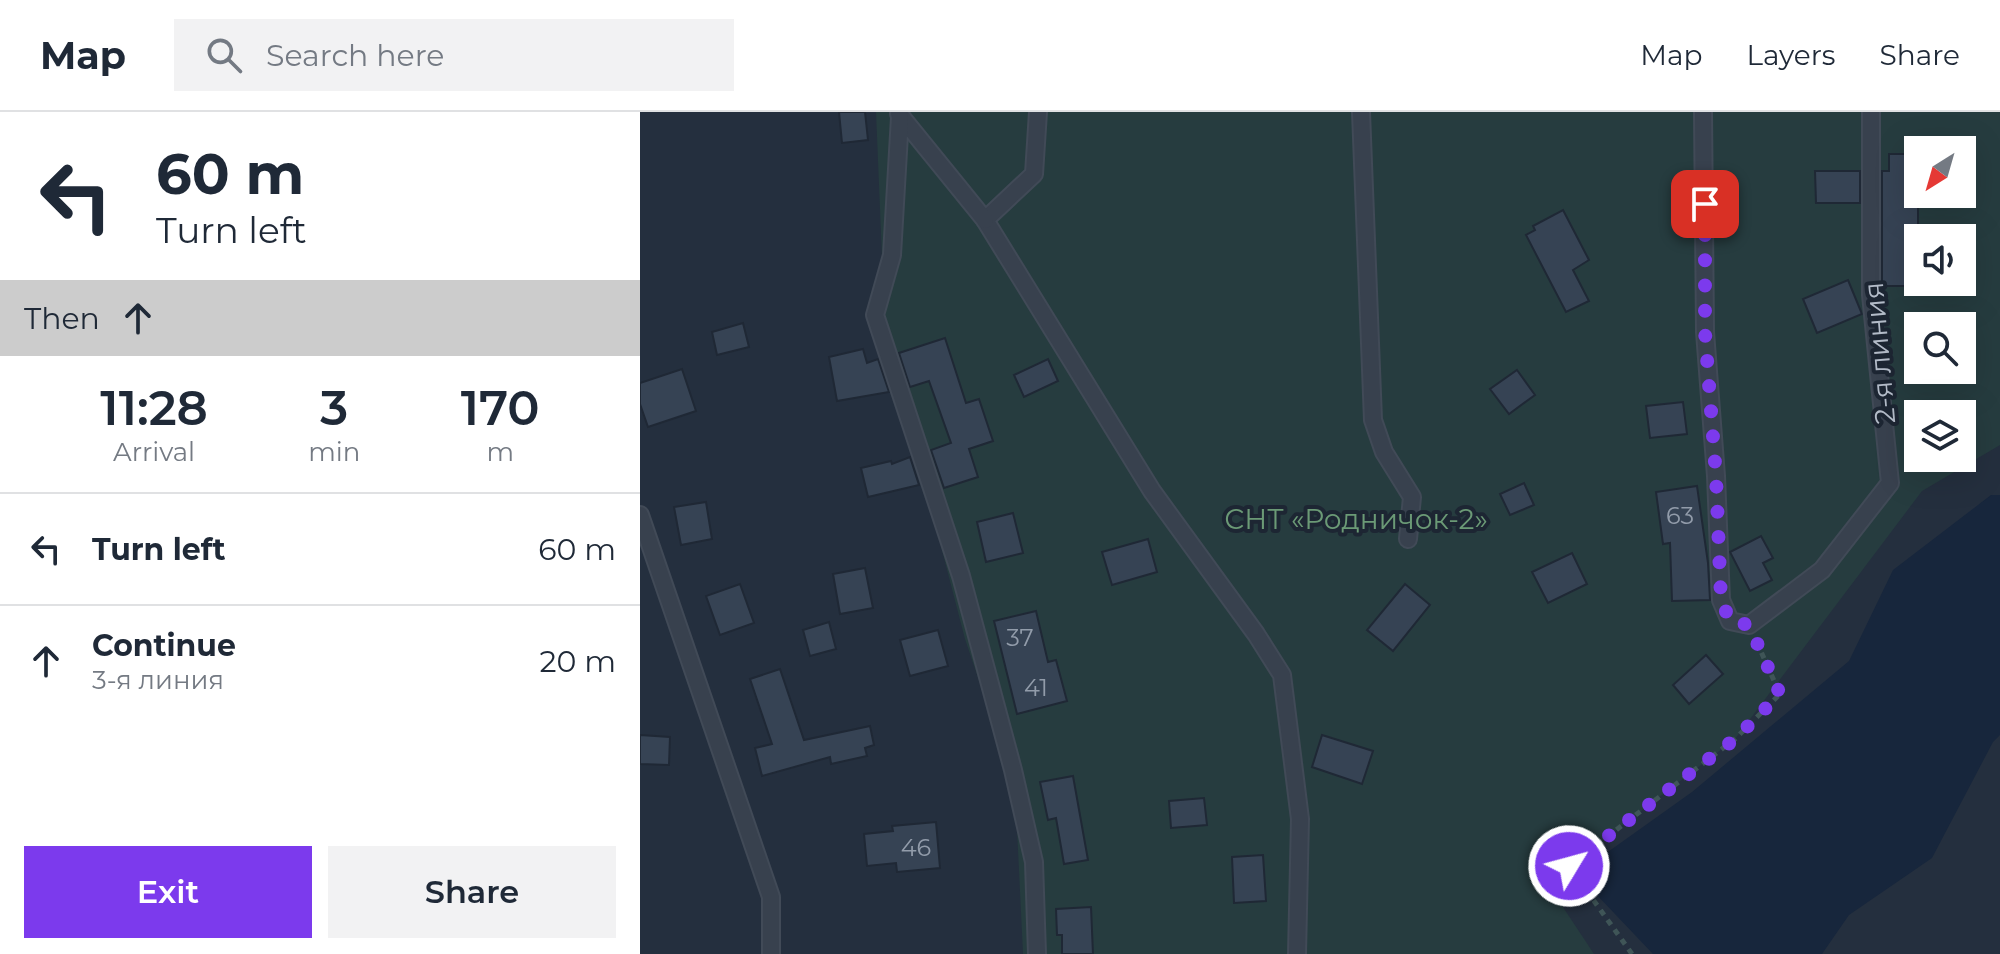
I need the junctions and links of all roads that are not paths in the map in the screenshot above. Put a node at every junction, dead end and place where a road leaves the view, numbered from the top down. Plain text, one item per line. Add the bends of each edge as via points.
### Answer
1 (1038, 112) edge
2 (1361, 112) edge
3 (1703, 112) edge
4 (1871, 112) edge
5 (900, 114) edge
6 (985, 220) junction
7 (640, 515) edge
8 (1408, 539) dead end
9 (771, 954) edge
10 (1037, 954) edge
11 (1297, 954) edge

1 - 6 lane via 1034,174
2 - 8 lane via 1373,420 1384,452 1412,497
3 - 4 lane, 2-я линия via 1705,332 1721,600 1730,621 1749,625 1822,570 1890,483 1871,295
5 - 6 lane
5 - 10 lane via 892,255 875,315 961,576 1013,770 1034,862
6 - 11 lane via 1152,491 1282,675 1300,819
7 - 9 lane via 771,897

